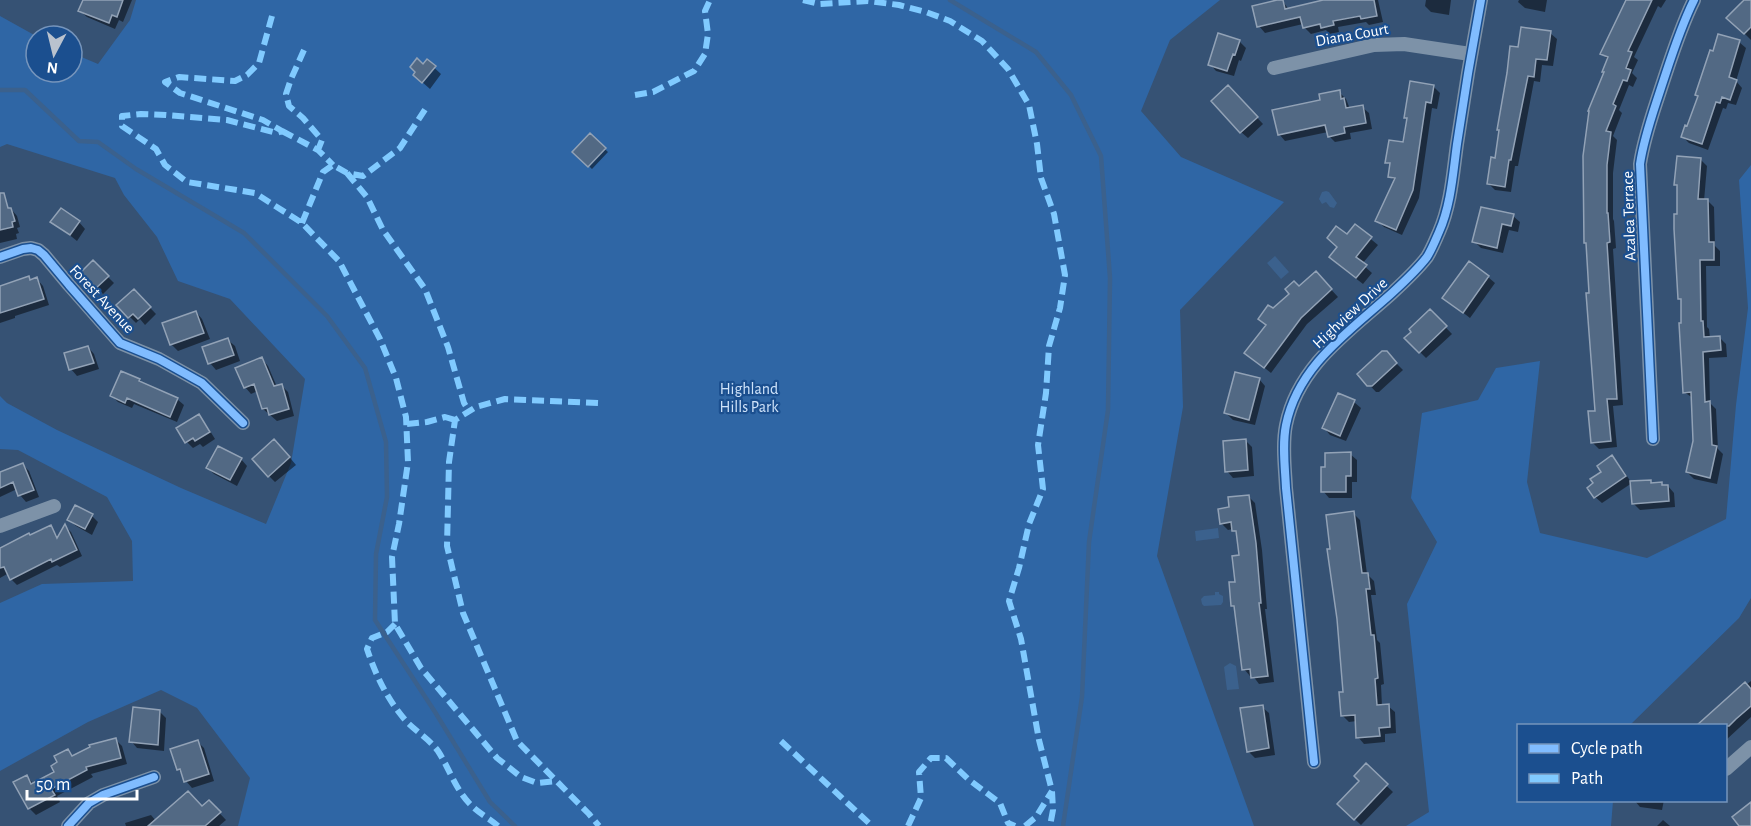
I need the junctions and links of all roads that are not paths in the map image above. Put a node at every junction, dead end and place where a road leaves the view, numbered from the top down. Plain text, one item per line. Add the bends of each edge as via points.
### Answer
1 (1481, 0) edge
2 (1694, 0) edge
3 (1470, 54) junction
4 (1275, 68) dead end
5 (0, 256) edge
6 (243, 423) dead end
7 (1653, 439) dead end
8 (54, 506) dead end
9 (0, 526) edge
10 (1751, 747) edge
11 (1314, 762) dead end
12 (1727, 767) edge
13 (154, 777) dead end
14 (68, 826) edge

1 - 3 street, Highview Drive
2 - 7 street, Azalea Terrace via 1648,124 1640,164
3 - 4 street, Diana Court via 1404,44 1374,45
3 - 11 street, Highview Drive via 1448,205 1434,243 1404,283 1323,355 1300,385 1286,423 1286,488
5 - 6 street, Forest Avenue via 23,249 38,250 120,343 202,383
8 - 9 street
10 - 12 street
13 - 14 street via 103,795 89,803

